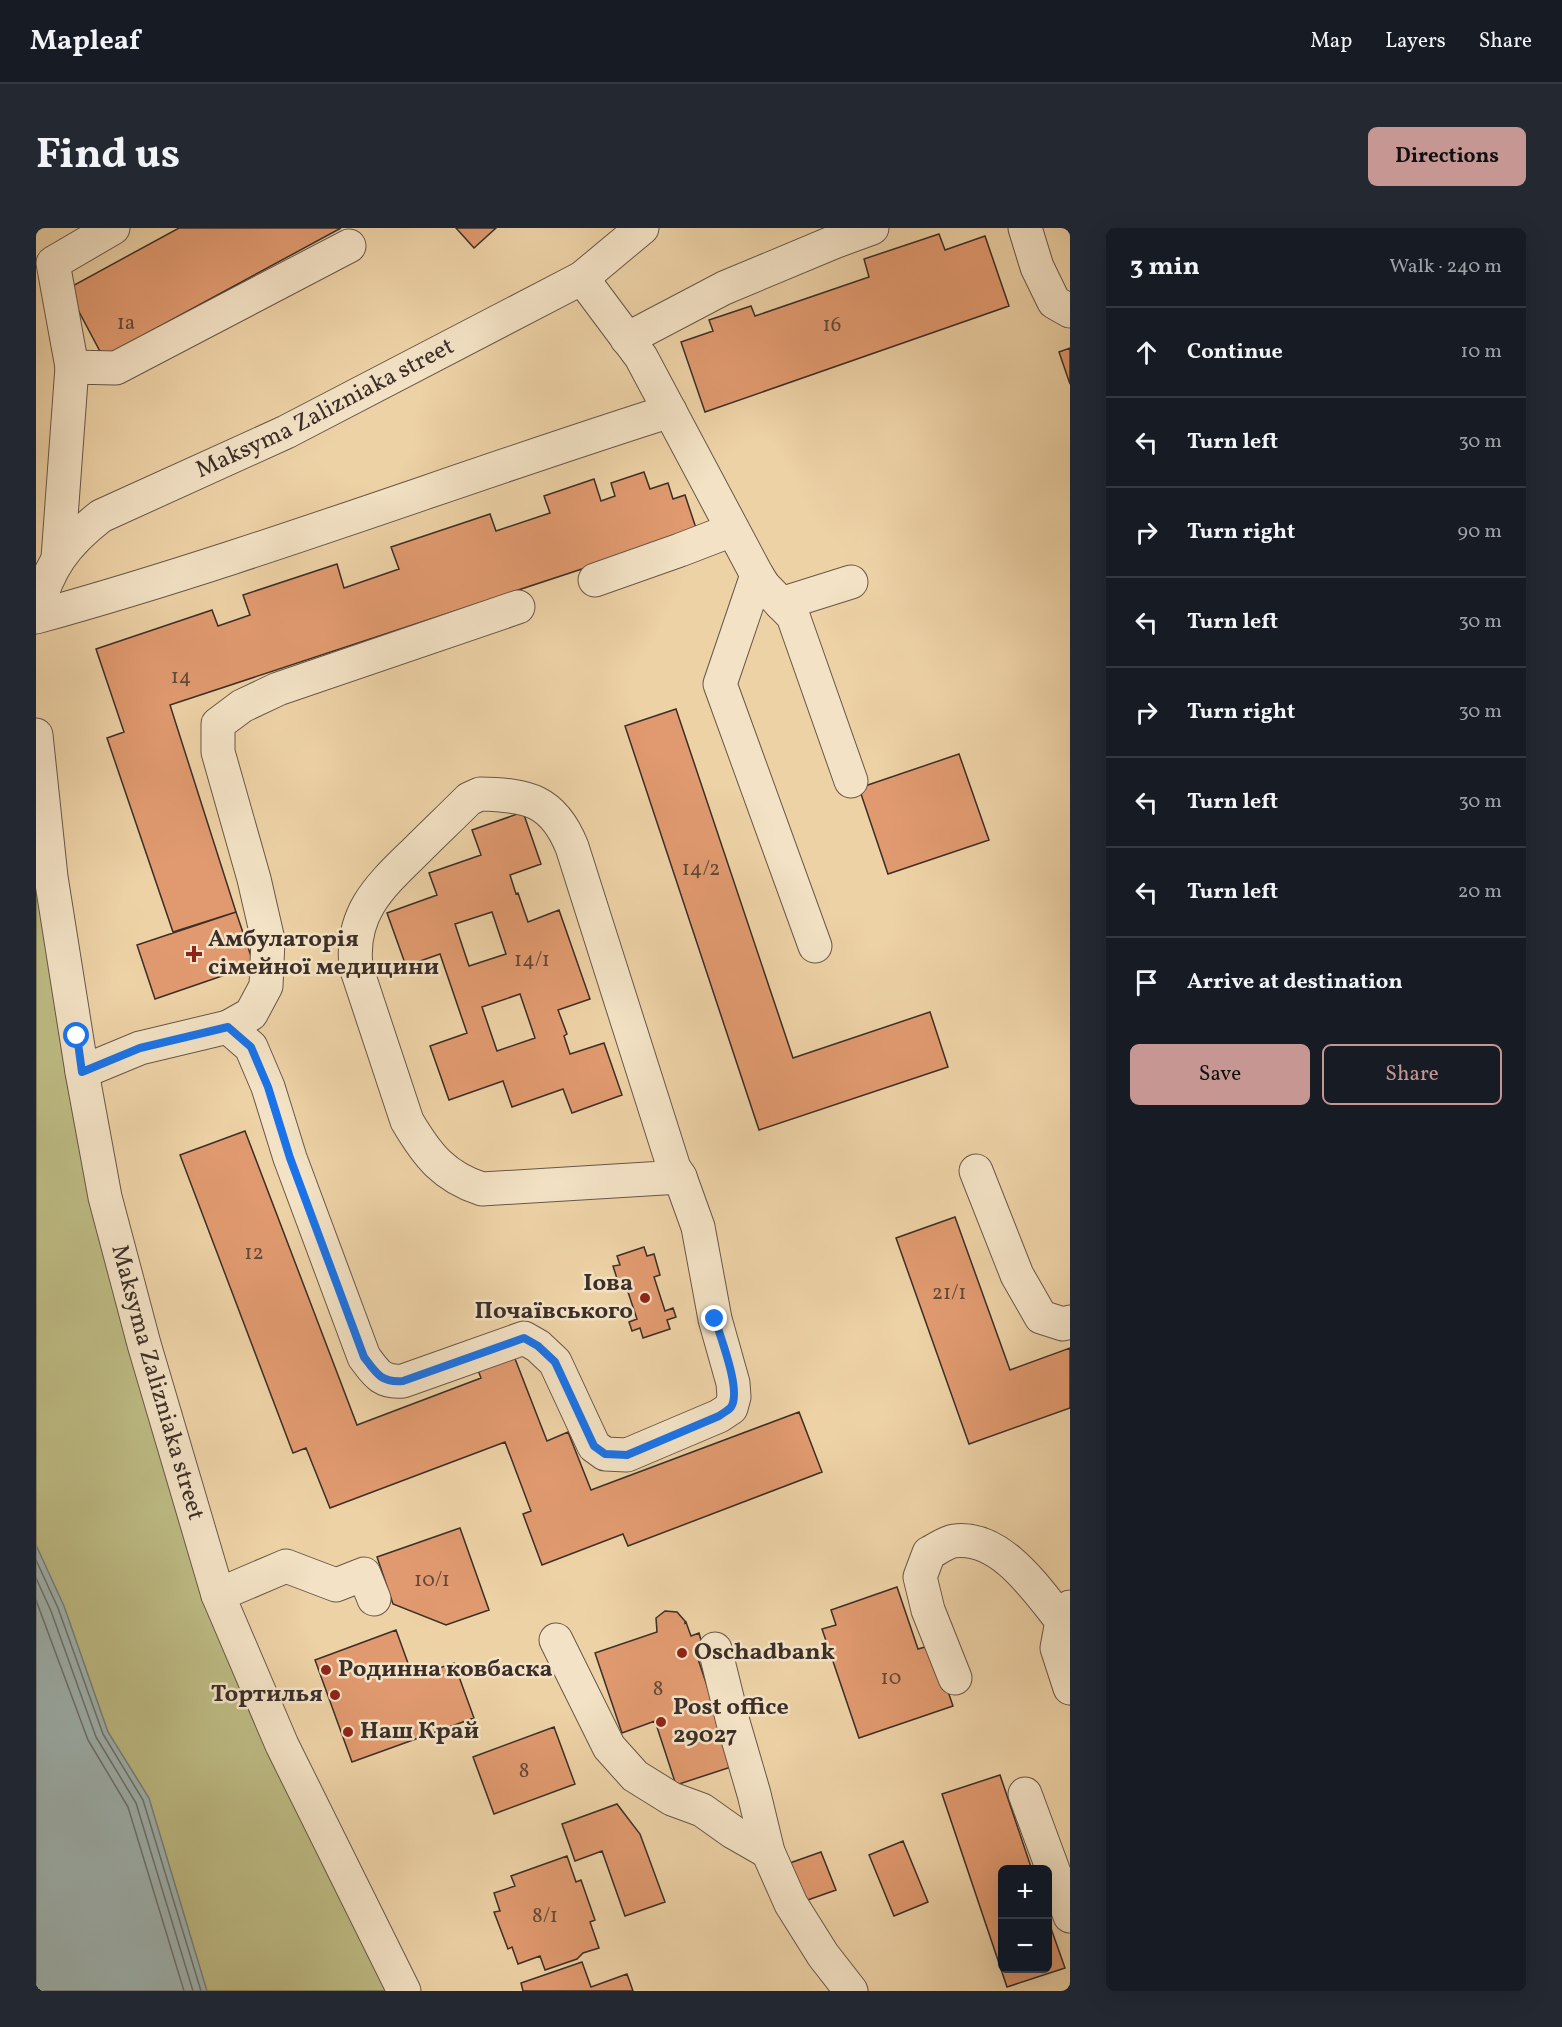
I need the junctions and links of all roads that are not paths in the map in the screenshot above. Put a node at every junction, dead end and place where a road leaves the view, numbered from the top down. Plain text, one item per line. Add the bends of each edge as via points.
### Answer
1 (113, 228) edge
2 (642, 228) edge
3 (872, 228) edge
4 (1025, 228) edge
5 (349, 246) dead end
6 (582, 278) junction
7 (1070, 310) edge
8 (627, 339) junction
9 (72, 367) junction
10 (670, 411) junction
11 (732, 530) junction
12 (58, 558) junction
13 (756, 575) junction
14 (595, 580) dead end
15 (851, 582) dead end
16 (782, 604) junction
17 (518, 607) dead end
18 (36, 611) edge
19 (36, 616) edge
20 (36, 735) edge
21 (851, 781) dead end
22 (815, 945) dead end
23 (228, 1027) junction
24 (82, 1072) junction
25 (976, 1172) dead end
26 (680, 1177) junction
27 (1070, 1322) edge
28 (218, 1595) junction
29 (374, 1599) dead end
30 (1066, 1614) edge
31 (556, 1640) dead end
32 (716, 1649) dead end
33 (955, 1678) dead end
34 (1070, 1688) edge
35 (1026, 1794) dead end
36 (768, 1852) junction
37 (1070, 1916) edge
38 (404, 1991) edge
39 (851, 1991) edge

1 - 9 street via 53,262
2 - 6 street, Maksyma Zalizniaka street
3 - 8 street via 724,288
4 - 7 street via 1037,267 1054,302
5 - 9 street via 116,368
6 - 8 street
6 - 12 street, Maksyma Zalizniaka street via 286,432 101,516 78,534
8 - 10 street
9 - 12 street
10 - 11 street
10 - 19 street via 187,573
11 - 13 street
11 - 14 street
12 - 18 street, Maksyma Zalizniaka street
13 - 16 street
13 - 22 street via 720,684
15 - 16 street
16 - 21 street via 793,616
17 - 23 street via 278,689 242,706 218,724 218,752 268,940 266,986 251,1014
20 - 24 street, Maksyma Zalizniaka street via 51,877
23 - 24 street via 140,1048
23 - 26 street via 251,1047 364,1357 376,1373 390,1382 403,1381 524,1338 555,1362 594,1446 605,1454 627,1455 719,1416 731,1408 734,1397 698,1227
24 - 28 street, Maksyma Zalizniaka street via 105,1197
25 - 27 street via 1017,1275 1041,1317 1063,1324
26 - 26 street via 564,827 542,806 521,798 480,794 469,800 384,882 371,897 356,935 356,967 407,1121 446,1172 462,1183 482,1189
28 - 29 street via 286,1566 336,1585 364,1574
28 - 38 street, Maksyma Zalizniaka street via 282,1745
30 - 33 street via 1016,1565 979,1543 953,1541 929,1553 920,1577 928,1610
30 - 34 street via 1057,1648
31 - 36 street via 609,1747 635,1776 672,1799 702,1810
32 - 36 street
35 - 37 street
36 - 39 street via 791,1904

